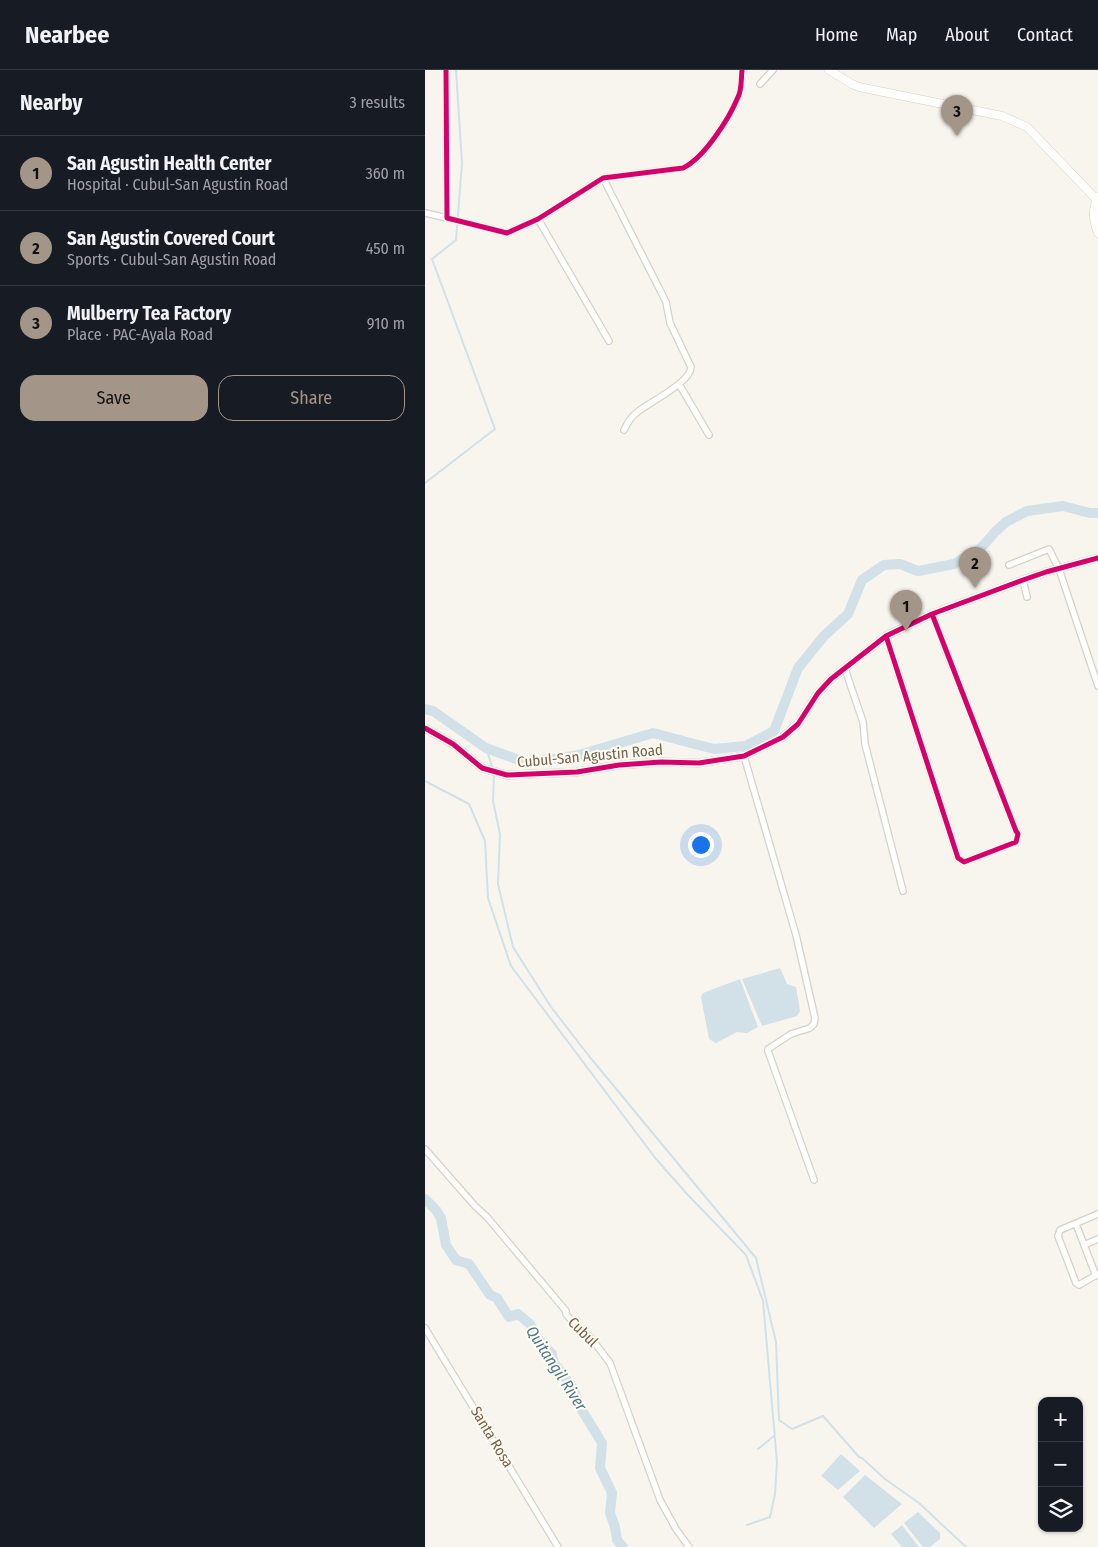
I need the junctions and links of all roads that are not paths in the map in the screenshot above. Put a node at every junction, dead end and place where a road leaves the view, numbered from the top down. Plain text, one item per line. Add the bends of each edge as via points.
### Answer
1 (446, 70) edge
2 (742, 70) edge
3 (773, 70) edge
4 (829, 70) edge
5 (760, 84) dead end
6 (603, 178) junction
7 (1097, 198) edge
8 (425, 213) edge
9 (449, 218) junction
10 (538, 219) junction
11 (1098, 233) edge
12 (609, 341) dead end
13 (679, 384) junction
14 (624, 430) dead end
15 (709, 435) dead end
16 (1098, 558) edge
17 (1009, 565) dead end
18 (1059, 569) junction
19 (1023, 580) junction
20 (1027, 597) dead end
21 (932, 614) junction
22 (887, 636) junction
23 (845, 669) junction
24 (1097, 686) edge
25 (425, 728) edge
26 (744, 756) junction
27 (903, 891) dead end
28 (425, 1149) edge
29 (814, 1180) dead end
30 (1098, 1214) edge
31 (1076, 1224) junction
32 (1098, 1239) edge
33 (1084, 1245) junction
34 (1097, 1275) edge
35 (425, 1328) edge
36 (558, 1547) edge
37 (689, 1547) edge

1 - 9 street
2 - 6 street via 738,98 704,152 694,162 683,168
3 - 5 street
4 - 7 street via 859,87 1016,121 1027,127
6 - 10 street
6 - 13 street via 666,302 670,323 691,368
7 - 11 street via 1093,212
8 - 9 street
9 - 10 street via 507,233
10 - 12 street
13 - 14 street via 636,413
13 - 15 street
16 - 18 street, Cubul-San Agustin Road
17 - 18 street via 1049,549
18 - 19 street, Cubul-San Agustin Road
18 - 24 street
19 - 20 street
19 - 21 street, Cubul-San Agustin Road
21 - 22 street, Cubul-San Agustin Road
21 - 22 street via 1018,834 1016,842 964,862 958,858
22 - 23 street, Cubul-San Agustin Road
23 - 26 street, Cubul-San Agustin Road via 818,693 798,724 783,737
23 - 27 street via 863,722 865,744
25 - 26 street, Cubul-San Agustin Road via 453,744 482,768 507,775 577,772 661,762 699,763
26 - 29 street via 797,935 815,1018 811,1028 791,1034 768,1049
28 - 37 street, Cubul via 487,1217 610,1364 660,1500
30 - 31 street
31 - 33 street
31 - 34 street via 1060,1230 1057,1236 1076,1283 1082,1284
32 - 33 street
33 - 34 street
35 - 36 street, Santa Rosa

